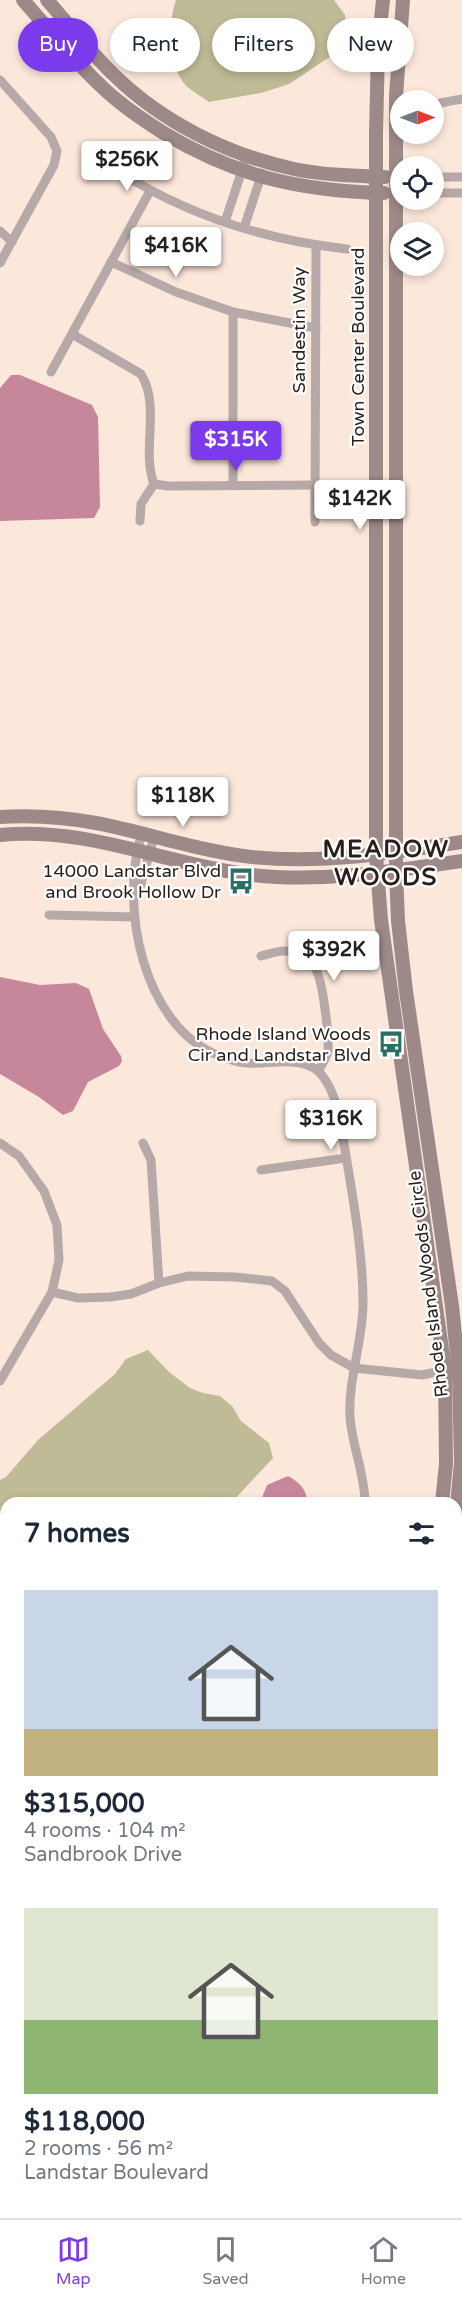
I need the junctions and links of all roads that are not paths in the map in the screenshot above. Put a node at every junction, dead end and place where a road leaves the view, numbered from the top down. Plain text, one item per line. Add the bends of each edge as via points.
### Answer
1 (23, 0) edge
2 (47, 0) edge
3 (383, 0) edge
4 (403, 0) edge
5 (0, 80) edge
6 (462, 99) edge
7 (444, 102) edge
8 (247, 155) junction
9 (397, 156) edge
10 (265, 161) junction
11 (118, 171) dead end
12 (242, 172) junction
13 (376, 177) junction
14 (390, 177) edge
15 (444, 177) edge
16 (462, 177) edge
17 (260, 178) junction
18 (150, 191) junction
19 (376, 193) junction
20 (444, 193) edge
21 (462, 193) edge
22 (390, 194) edge
23 (398, 210) edge
24 (225, 222) junction
25 (244, 228) junction
26 (0, 231) edge
27 (12, 242) junction
28 (316, 246) junction
29 (347, 249) dead end
30 (111, 262) junction
31 (0, 263) edge
32 (233, 312) junction
33 (316, 328) junction
34 (72, 334) junction
35 (51, 372) dead end
36 (154, 484) junction
37 (233, 485) junction
38 (315, 485) junction
39 (140, 521) dead end
40 (315, 522) dead end
41 (376, 562) junction
42 (396, 562) junction
43 (0, 817) edge
44 (148, 835) junction
45 (0, 836) edge
46 (462, 842) edge
47 (143, 851) junction
48 (396, 852) junction
49 (376, 855) junction
50 (462, 861) edge
51 (396, 871) junction
52 (377, 874) junction
53 (49, 915) dead end
54 (134, 917) junction
55 (261, 956) dead end
56 (318, 1071) junction
57 (0, 1143) edge
58 (143, 1143) dead end
59 (346, 1158) junction
60 (261, 1170) dead end
61 (159, 1283) junction
62 (52, 1292) junction
63 (460, 1360) edge
64 (354, 1368) junction
65 (445, 1370) junction
66 (461, 1374) edge
67 (0, 1381) edge
68 (364, 1497) edge
69 (443, 1497) edge
70 (457, 1497) edge

1 - 12 main road via 98,84 129,111 195,152
2 - 8 main road via 113,75 154,109 202,137
3 - 13 main road, Town Center Boulevard via 376,93
4 - 9 main road, Town Center Boulevard via 396,96
5 - 27 street via 51,137 57,151 54,165
6 - 7 street
8 - 10 main road
8 - 12 street
10 - 13 main road via 295,169
10 - 17 street
11 - 18 street, Sandestin Way
12 - 17 main road
12 - 24 street
13 - 14 main road
13 - 19 main road, Town Center Boulevard
15 - 16 street
17 - 19 main road via 310,188
17 - 25 street
18 - 24 street, Sandestin Way
18 - 30 street
19 - 22 main road
19 - 41 main road, Town Center Boulevard
20 - 21 street
23 - 42 main road, Town Center Boulevard
24 - 25 street, Sandestin Way
25 - 28 street, Sandestin Way
26 - 27 street
27 - 31 street
28 - 29 street, Sandestin Way
28 - 33 street, Sandestin Way
30 - 32 street via 176,292
30 - 34 street
32 - 33 street
32 - 37 street
33 - 38 street, Sandestin Way
34 - 35 street
34 - 36 street via 141,374 147,384 149,470
36 - 37 street
36 - 39 street via 141,504
37 - 38 street
38 - 40 street, Sandestin Way
41 - 42 main road
41 - 49 main road, Town Center Boulevard
42 - 48 main road, Town Center Boulevard
43 - 44 main road via 54,817
44 - 47 street
44 - 49 main road via 252,857 314,860
45 - 47 main road via 64,835
46 - 48 main road
47 - 52 main road via 202,867 253,875
47 - 54 street
48 - 49 main road
48 - 51 main road, Town Center Boulevard
49 - 52 main road, Town Center Boulevard
50 - 51 main road
51 - 52 main road
51 - 63 main road, Rhode Island Woods Circle via 405,980
52 - 65 main road, Rhode Island Woods Circle
53 - 54 street
54 - 56 street via 142,958 158,998 173,1023 195,1043 219,1056 245,1063 296,1062
55 - 56 street via 294,952 316,969 328,1037 328,1053
56 - 59 street via 334,1094
57 - 62 street via 19,1156 44,1191 57,1225 58,1260
58 - 61 street via 151,1160
59 - 60 street
59 - 64 street via 362,1276 363,1306
61 - 62 street via 110,1298 78,1298
61 - 64 street via 188,1276 272,1281 285,1290 330,1355
62 - 67 street
63 - 65 street
63 - 66 main road, Rhode Island Woods Circle
64 - 65 street via 422,1375
64 - 68 street via 350,1394 352,1437
65 - 66 street
65 - 69 main road, Rhode Island Woods Circle
66 - 70 main road, Rhode Island Woods Circle

